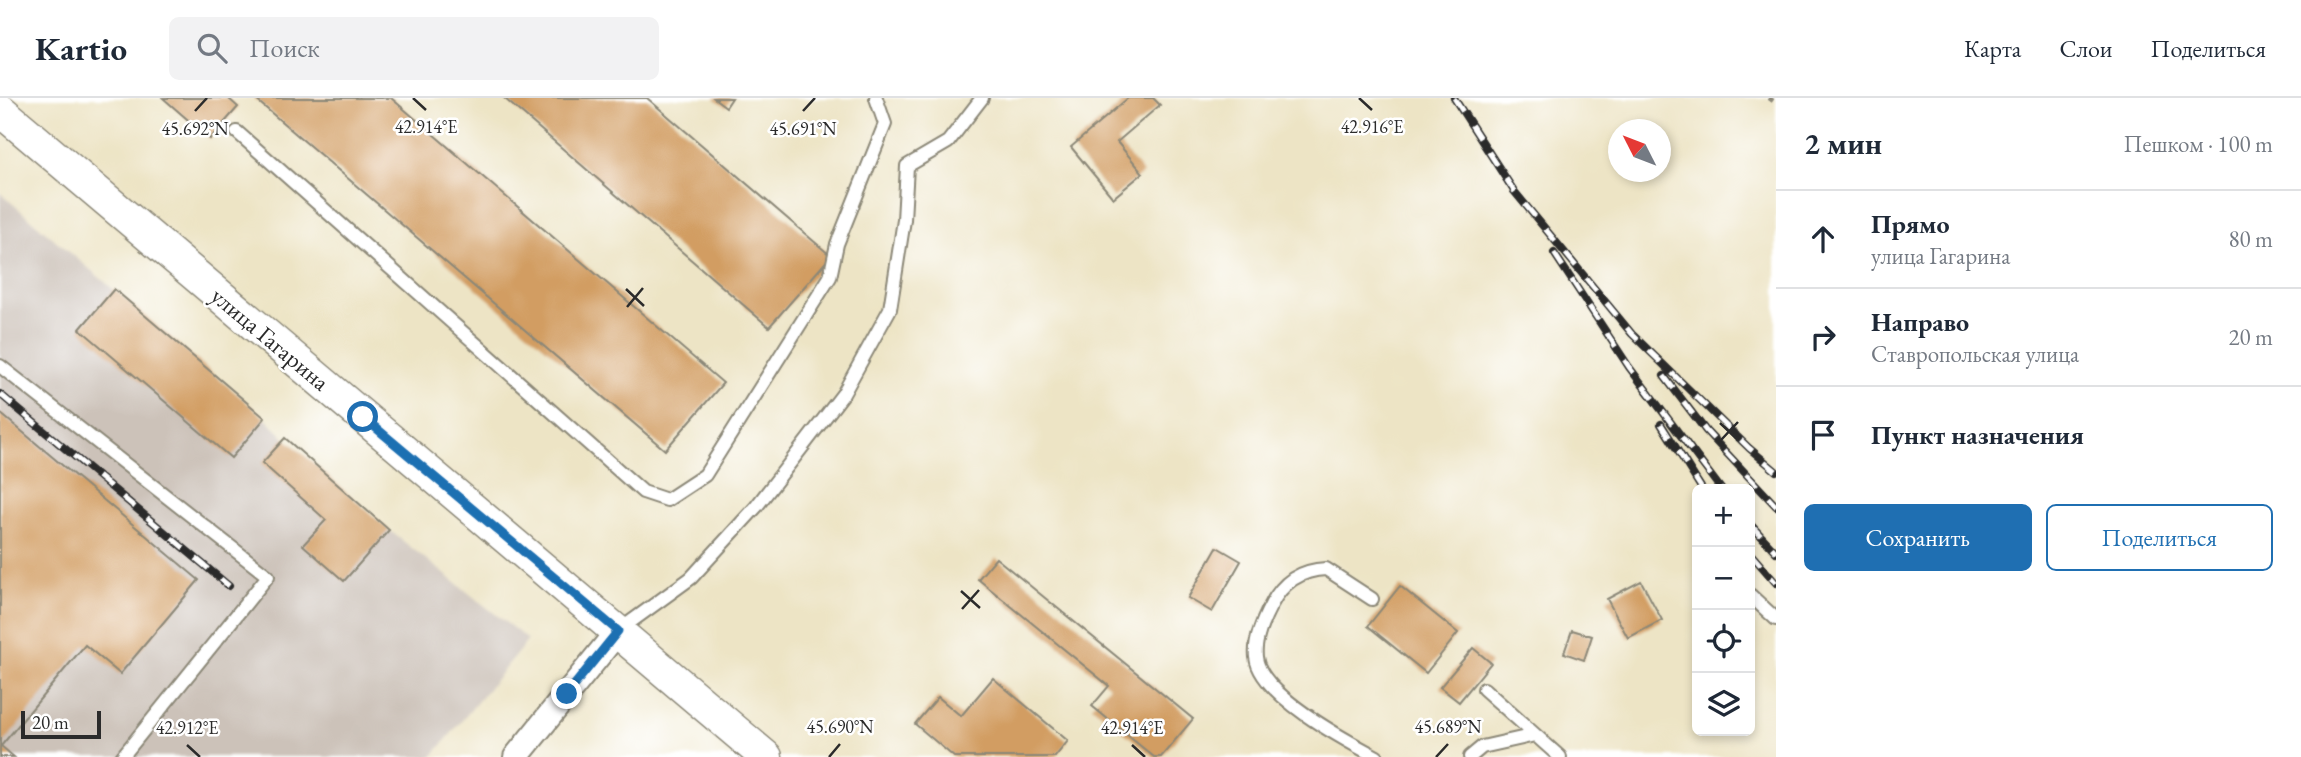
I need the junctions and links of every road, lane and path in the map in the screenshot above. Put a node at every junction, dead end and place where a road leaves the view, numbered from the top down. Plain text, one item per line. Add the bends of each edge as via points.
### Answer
1 (876, 98) edge
2 (982, 98) edge
3 (1769, 98) edge
4 (1776, 103) edge
5 (0, 110) edge
6 (237, 132) dead end
7 (0, 366) edge
8 (1372, 598) dead end
9 (1755, 600) edge
10 (1776, 619) edge
11 (618, 631) junction
12 (1484, 689) dead end
13 (1535, 735) junction
14 (122, 757) edge
15 (516, 757) edge
16 (766, 757) edge
17 (1377, 757) edge
18 (1470, 757) edge
19 (1560, 757) edge

1 - 6 lane via 886,124 837,244 830,277 705,475 667,500 643,492
2 - 11 lane via 948,142 907,166 890,309 843,394 756,508 691,578
3 - 4 path
5 - 11 street, улица Гагарина
7 - 14 lane via 268,576
8 - 17 lane via 1325,569 1301,573 1272,601 1256,655 1264,678 1282,698
9 - 10 lane
11 - 15 street
11 - 16 street, улица Гагарина
12 - 13 lane
13 - 18 lane via 1482,747
13 - 19 lane

